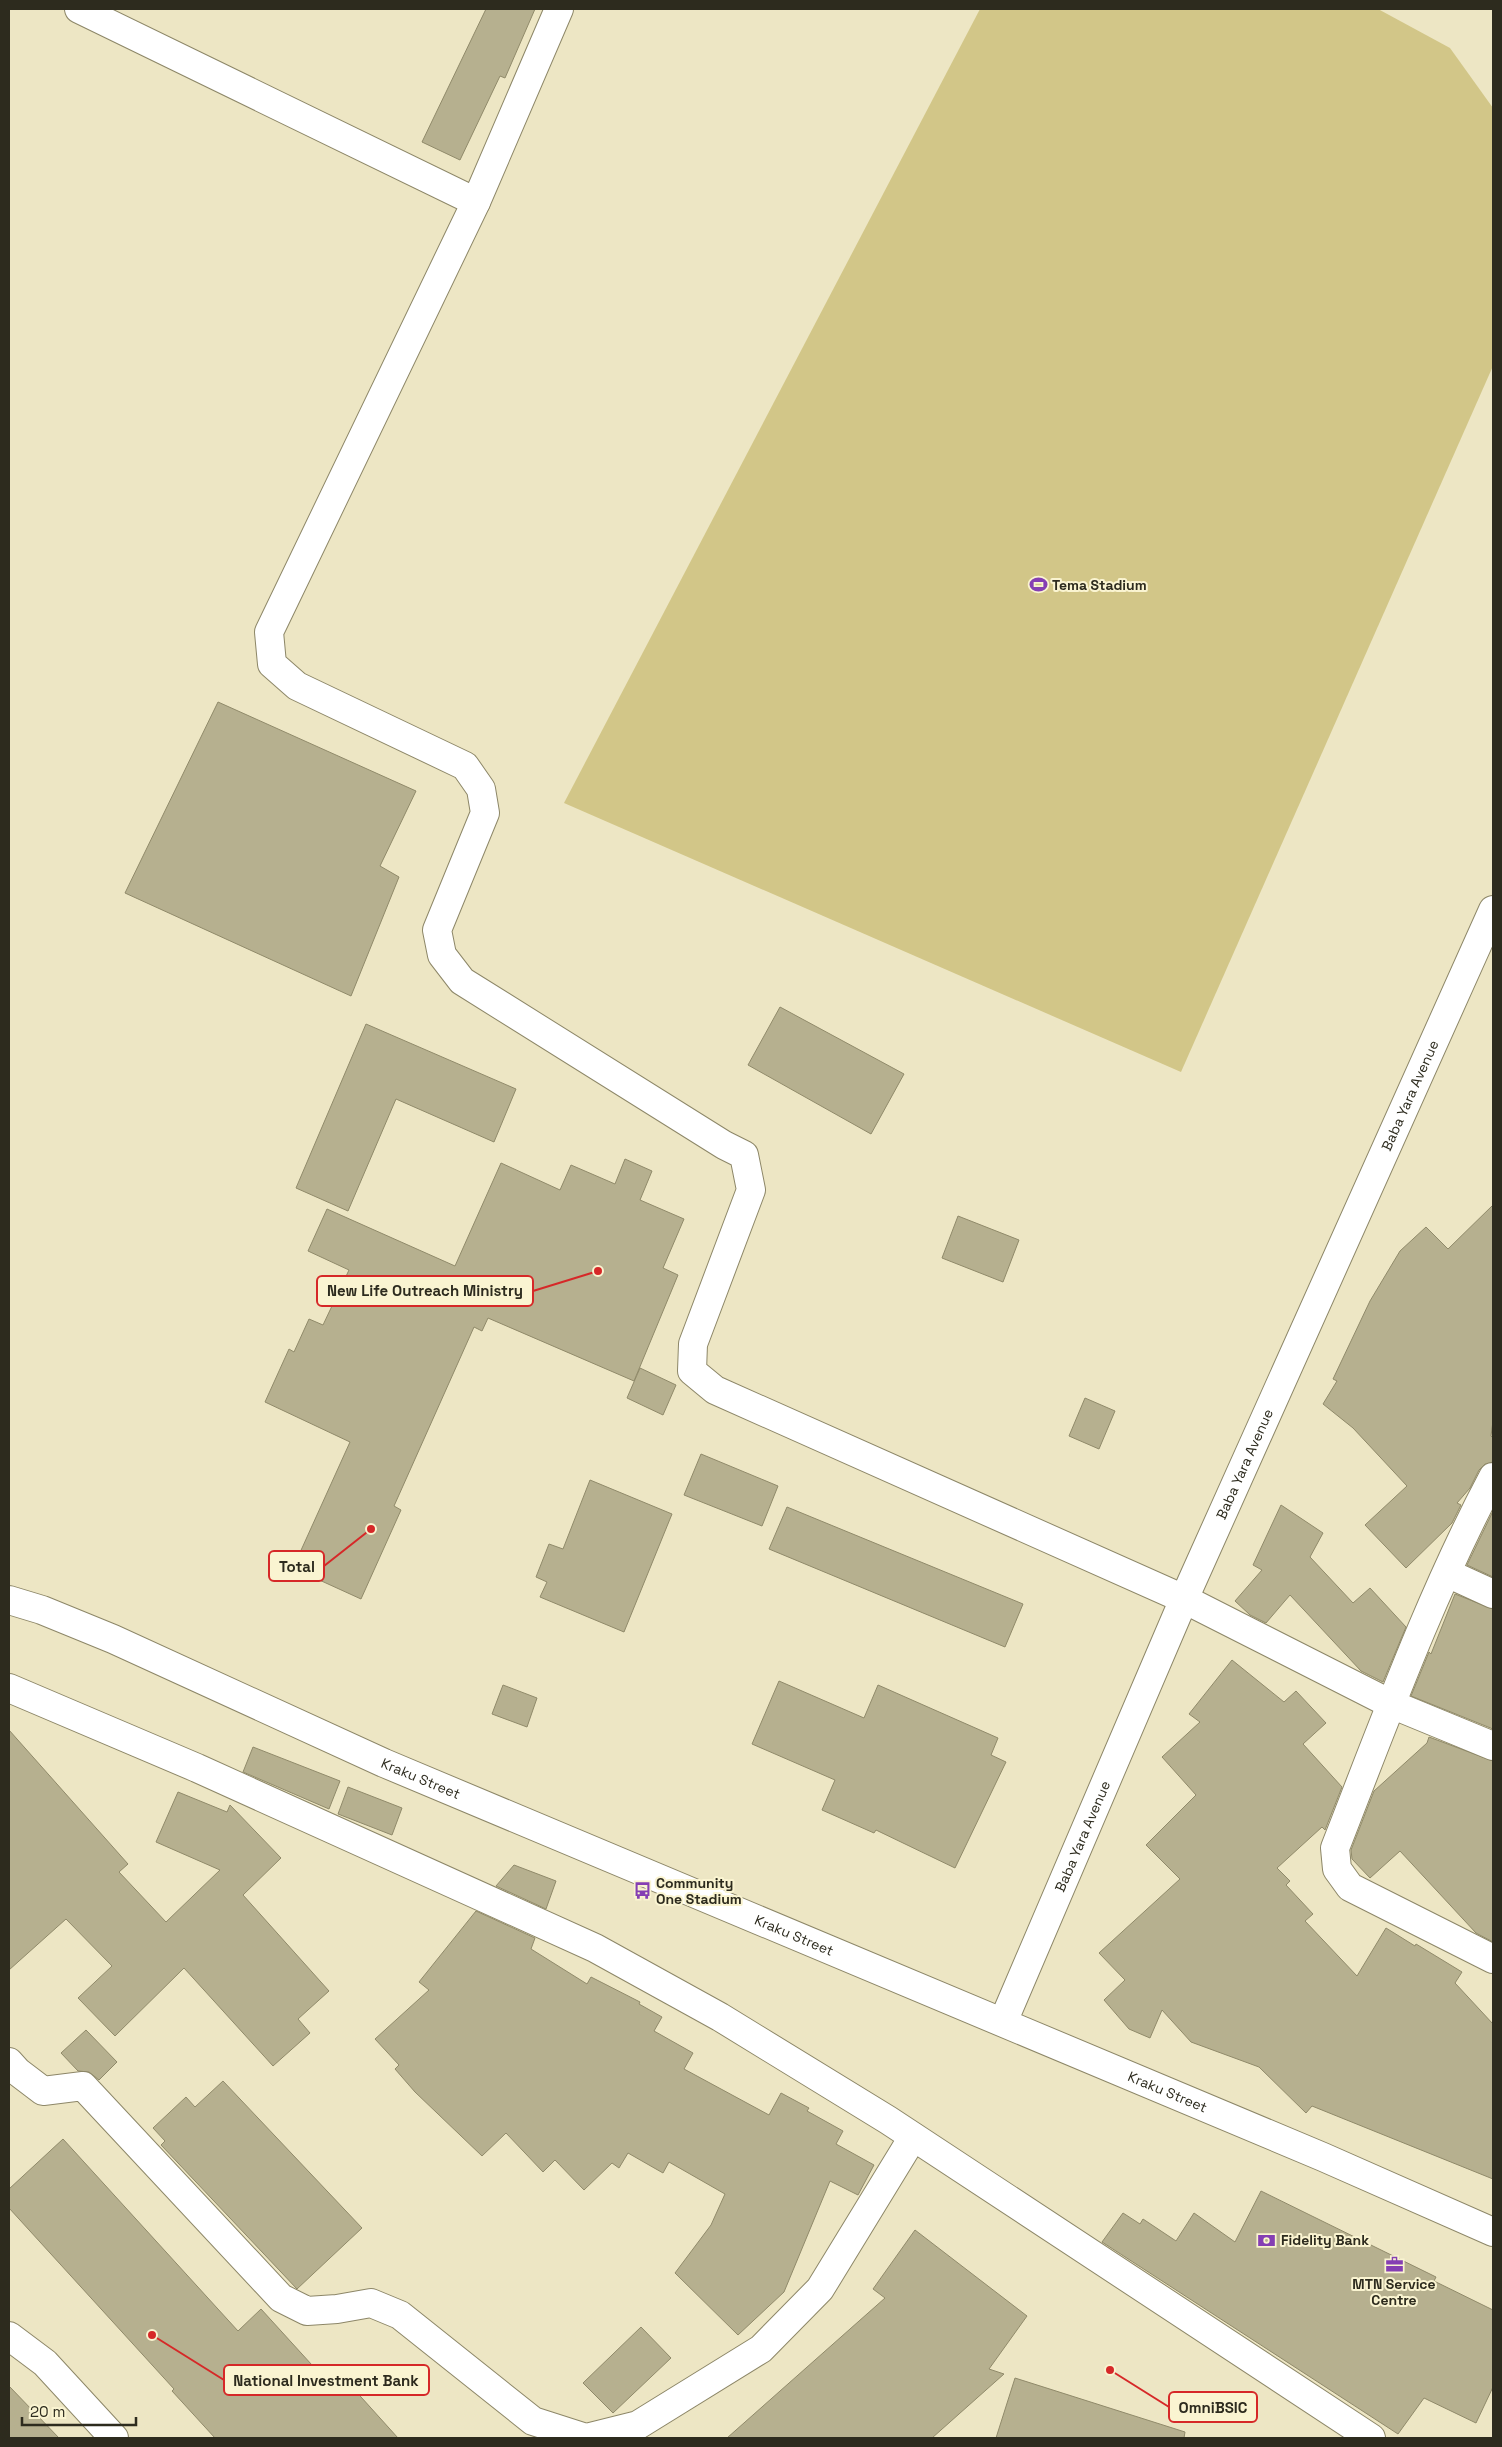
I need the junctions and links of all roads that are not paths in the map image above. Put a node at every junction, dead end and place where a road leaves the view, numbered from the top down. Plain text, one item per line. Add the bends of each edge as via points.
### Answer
1 (79, 9) edge
2 (559, 9) edge
3 (476, 202) junction
4 (1493, 910) edge
5 (1493, 1477) edge
6 (1447, 1573) junction
7 (9, 1588) edge
8 (1493, 1594) edge
9 (9, 1600) edge
10 (1184, 1600) junction
11 (42, 1610) junction
12 (9, 1688) edge
13 (1391, 1704) junction
14 (1493, 1746) edge
15 (1493, 1959) edge
16 (1003, 2022) junction
17 (9, 2062) edge
18 (913, 2136) junction
19 (1493, 2232) edge
20 (9, 2336) edge
21 (114, 2438) edge
22 (1371, 2438) edge

1 - 3 street
2 - 3 street
3 - 10 street via 269,632 272,664 297,686 465,766 481,789 485,813 437,930 442,955 462,981 744,1155 750,1190 693,1344 692,1371 715,1390
4 - 10 street, Baba Yara Avenue
5 - 6 street
6 - 8 street
6 - 13 street
7 - 11 street, Kraku Street
9 - 11 street, Kraku Street
10 - 13 street
10 - 16 street, Baba Yara Avenue
11 - 16 street, Kraku Street via 113,1639 384,1764
12 - 18 street via 276,1803 595,1948 720,2017
13 - 14 street
13 - 15 street via 1335,1848 1337,1869 1350,1887
16 - 19 street, Kraku Street via 1323,2156
17 - 18 street via 43,2091 84,2086 281,2298 306,2311 371,2303 400,2315 533,2421 586,2438 638,2425 761,2349 820,2289
18 - 22 street
20 - 21 street via 45,2363

